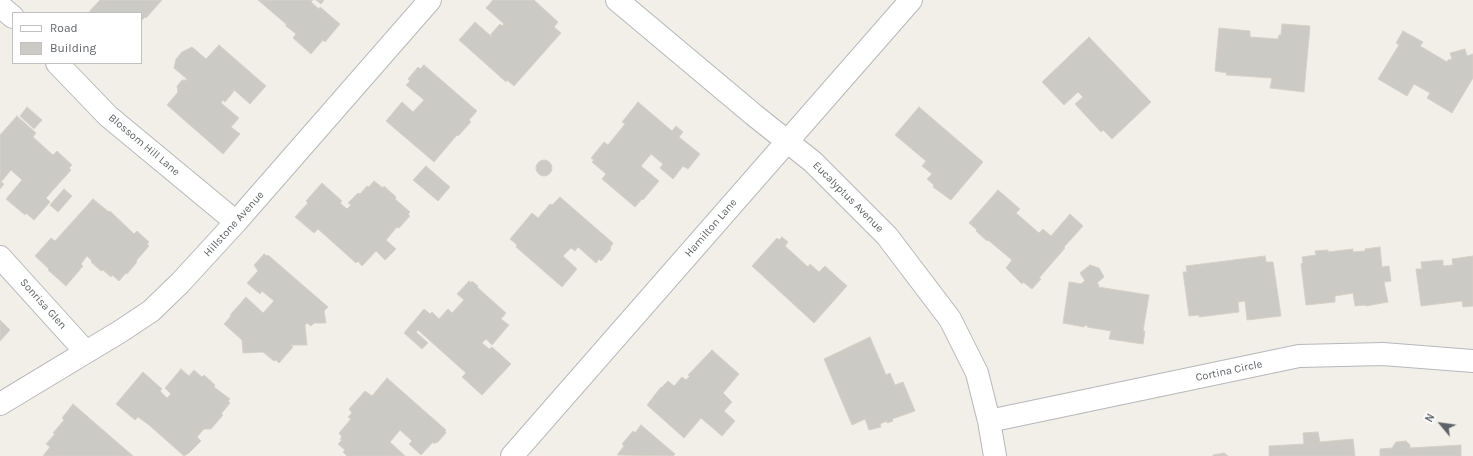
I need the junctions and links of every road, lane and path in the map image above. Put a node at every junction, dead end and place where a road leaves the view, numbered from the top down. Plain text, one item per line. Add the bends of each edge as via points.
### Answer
1 (430, 0) edge
2 (617, 0) edge
3 (911, 0) edge
4 (0, 6) edge
5 (12, 16) edge
6 (58, 64) edge
7 (787, 141) junction
8 (236, 222) junction
9 (0, 257) edge
10 (86, 352) junction
11 (1473, 361) edge
12 (0, 404) edge
13 (988, 420) junction
14 (512, 456) edge
15 (995, 456) edge

1 - 8 street, Hillstone Avenue
2 - 7 street, Eucalyptus Avenue
3 - 7 street, Hamilton Lane
4 - 5 street
6 - 8 street, Blossom Hill Lane via 108,116
7 - 13 street, Eucalyptus Avenue via 813,162 887,236 950,319 977,373
7 - 14 street, Hamilton Lane
8 - 10 street, Hillstone Avenue via 151,311
9 - 10 street, Sonrisa Glen
10 - 12 street, Hillstone Avenue
11 - 13 street, Cortina Circle via 1383,354 1299,356
13 - 15 street, Eucalyptus Avenue

